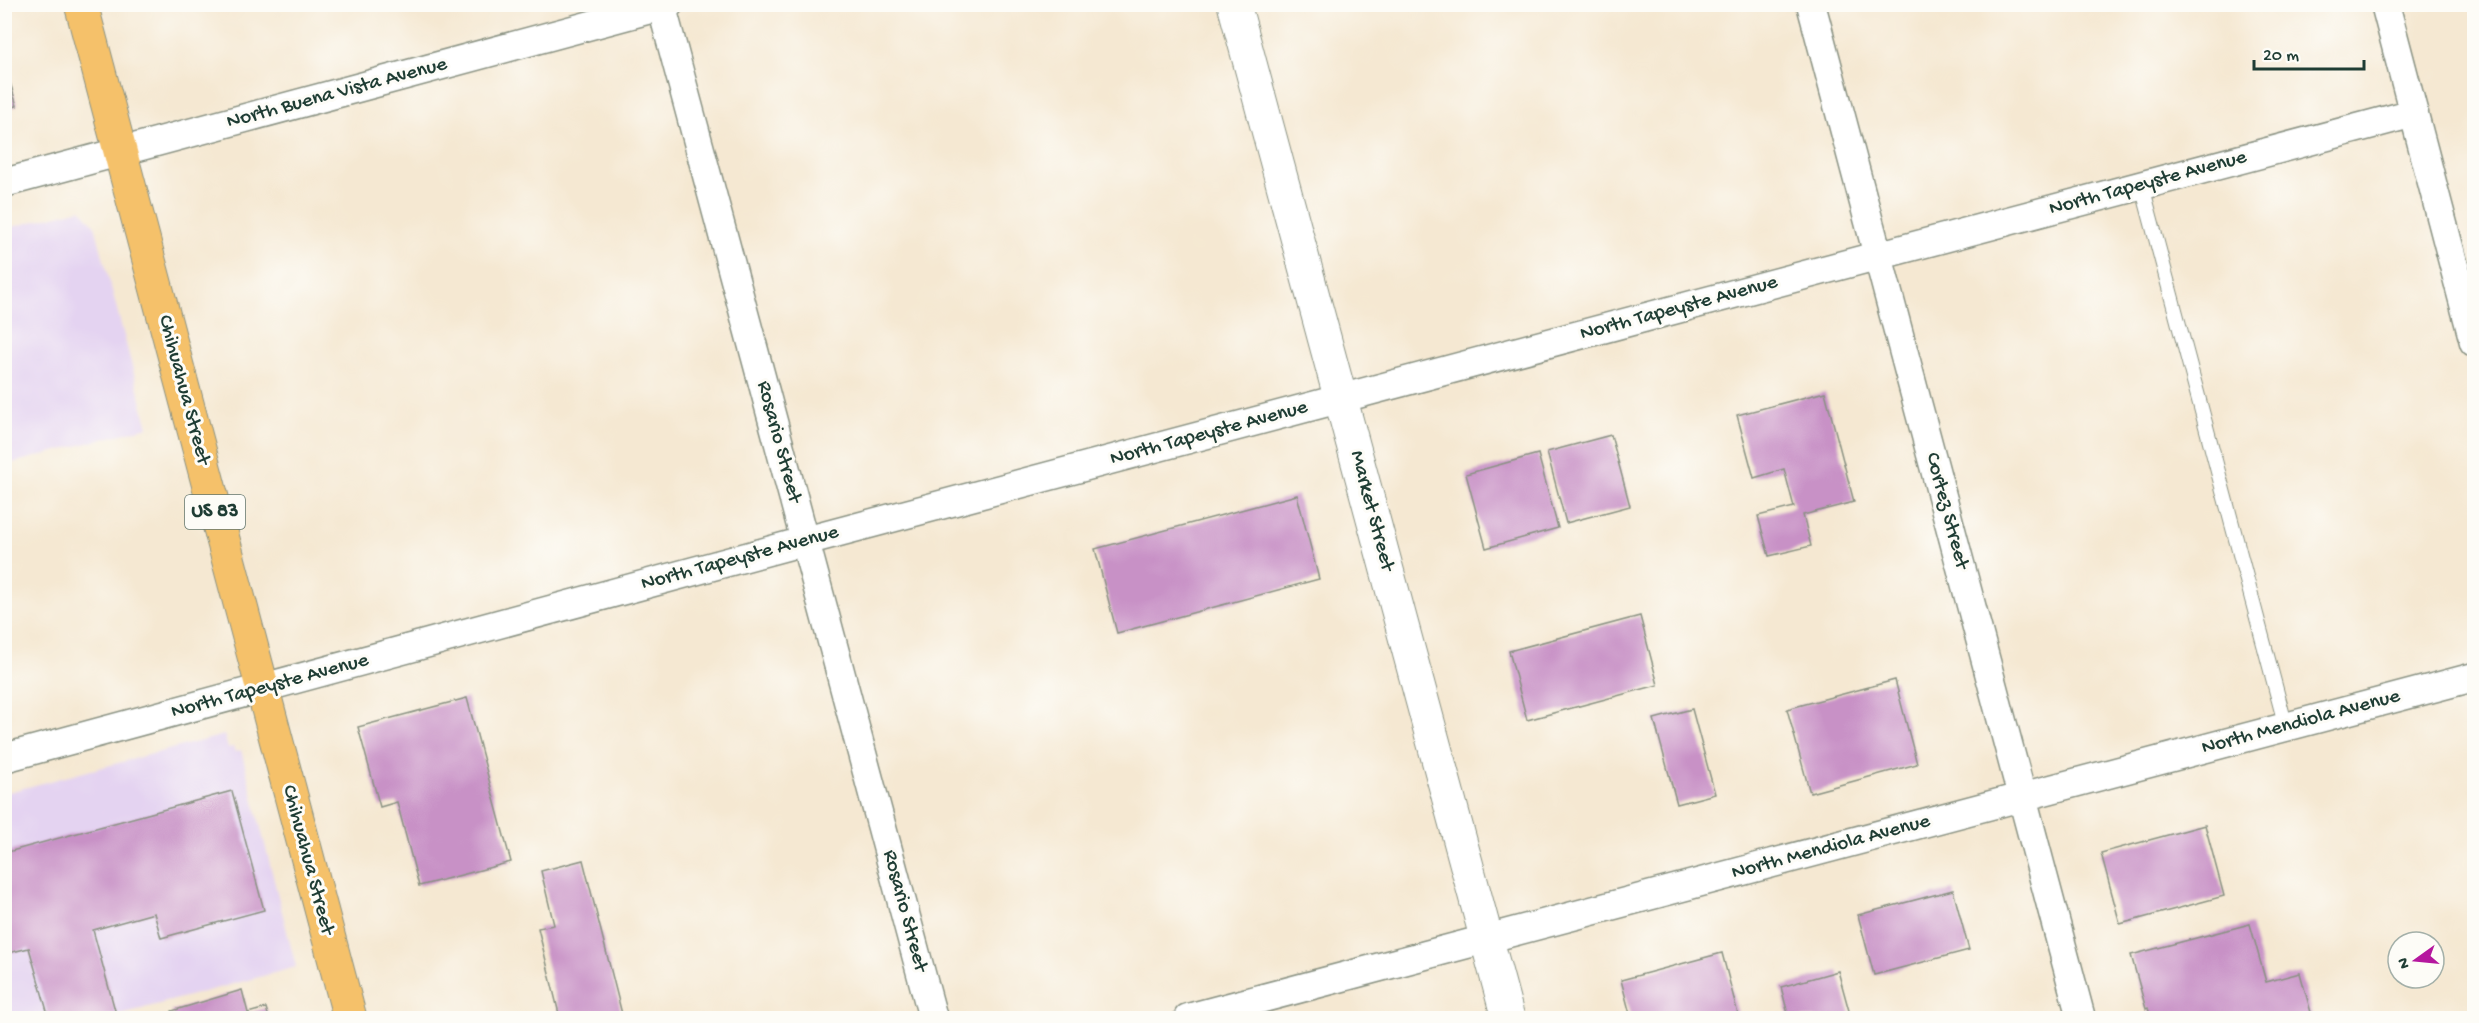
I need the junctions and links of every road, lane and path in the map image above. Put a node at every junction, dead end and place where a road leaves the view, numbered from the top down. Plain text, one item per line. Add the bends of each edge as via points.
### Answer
1 (81, 4) edge
2 (1234, 4) edge
3 (1811, 4) edge
4 (2385, 4) edge
5 (664, 5) edge
6 (2414, 113) junction
7 (120, 152) junction
8 (4, 183) edge
9 (2142, 186) junction
10 (1878, 256) junction
11 (2475, 342) edge
12 (1340, 399) junction
13 (805, 542) junction
14 (2475, 677) edge
15 (262, 689) junction
16 (2286, 728) junction
17 (4, 758) edge
18 (2022, 798) junction
19 (1486, 939) junction
20 (350, 1018) edge
21 (933, 1018) edge
22 (1188, 1018) edge
23 (1508, 1018) edge
24 (2080, 1018) edge

1 - 7 main road, Chihuahua Street / US 83
2 - 12 street, Market Street
3 - 10 street, Cortez Street
4 - 6 street
5 - 7 street, North Buena Vista Avenue
5 - 13 street, Rosario Street
6 - 9 street, North Tapeyste Avenue
6 - 11 street
7 - 8 street, North Buena Vista Avenue
7 - 15 main road, Chihuahua Street / US 83
9 - 10 street, North Tapeyste Avenue
9 - 16 lane
10 - 12 street, North Tapeyste Avenue
10 - 18 street, Cortez Street
12 - 13 street, North Tapeyste Avenue
12 - 19 street, Market Street
13 - 15 street, North Tapeyste Avenue
13 - 21 street, Rosario Street
14 - 16 street, North Mendiola Avenue
15 - 17 street, North Tapeyste Avenue
15 - 20 main road, Chihuahua Street / US 83
16 - 18 street, North Mendiola Avenue
18 - 19 street, North Mendiola Avenue
18 - 24 street, Cortez Street
19 - 22 street, North Mendiola Avenue
19 - 23 street, Market Street

